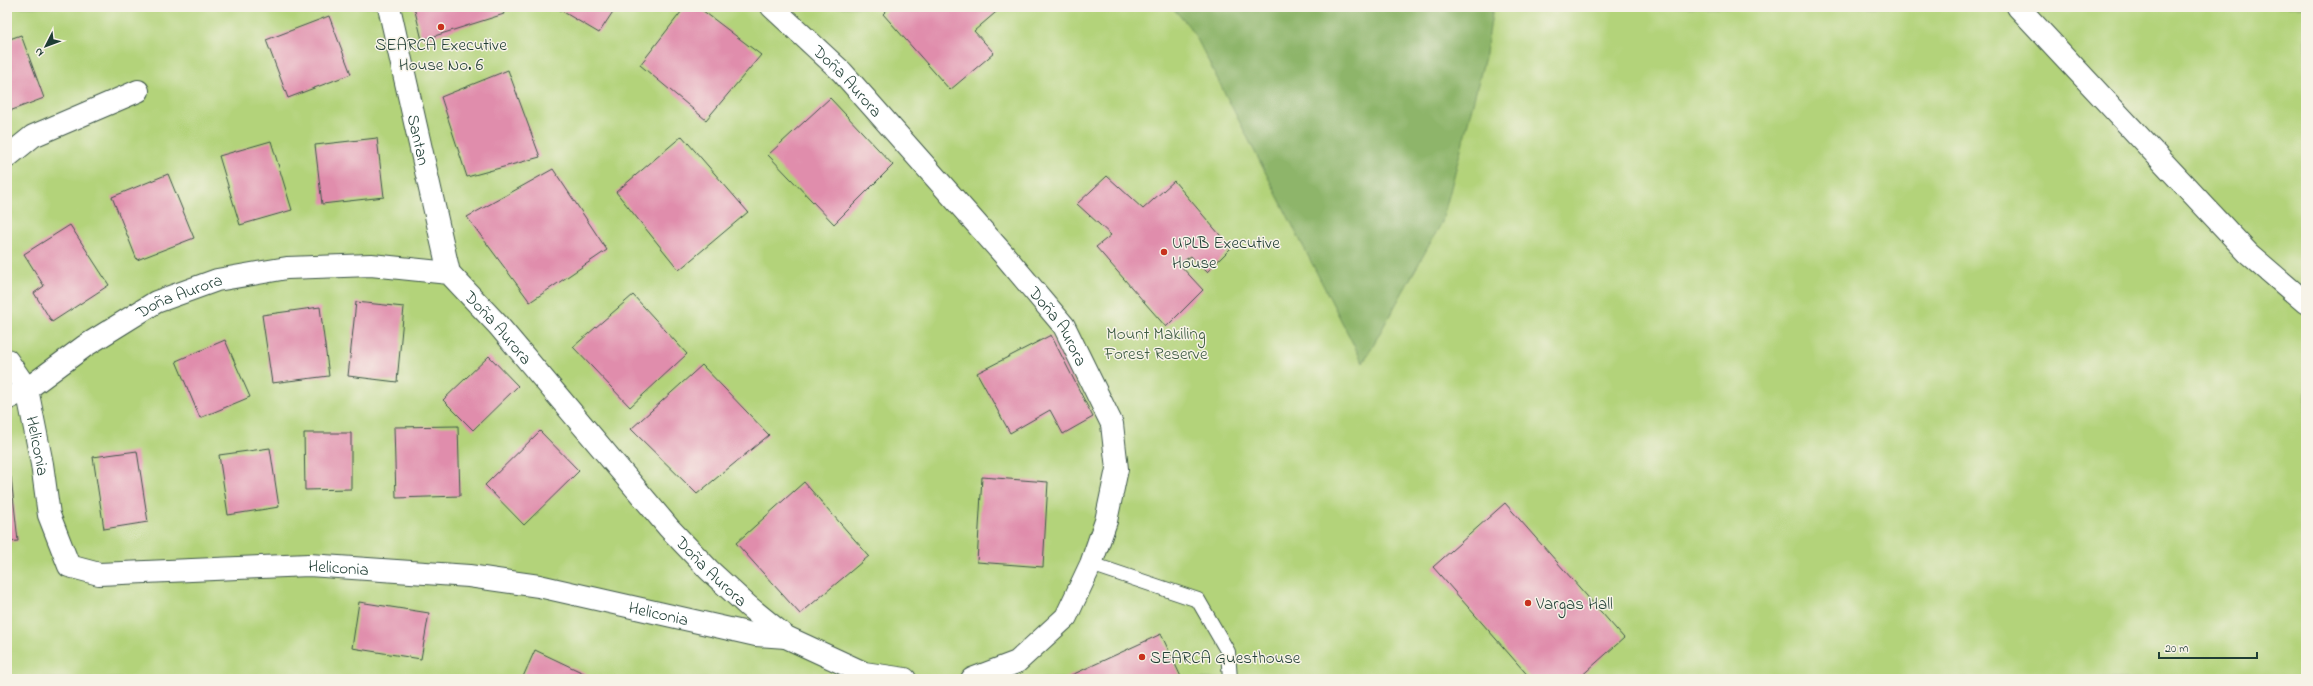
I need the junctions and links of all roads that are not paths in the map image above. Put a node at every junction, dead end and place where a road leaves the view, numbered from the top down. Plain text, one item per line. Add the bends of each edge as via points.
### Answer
1 (389, 7) edge
2 (772, 7) edge
3 (2018, 7) edge
4 (138, 91) dead end
5 (7, 157) edge
6 (449, 273) junction
7 (2306, 303) edge
8 (7, 360) edge
9 (27, 389) junction
10 (7, 399) edge
11 (1091, 564) junction
12 (786, 637) junction
13 (905, 679) edge
14 (972, 679) edge
15 (1230, 679) edge

1 - 6 street, Santan
2 - 11 street, Doña Aurora via 842,72 1064,326 1112,424 1113,432 1117,469 1106,521
3 - 7 street via 2248,253
4 - 5 street via 33,136
6 - 9 street, Doña Aurora via 371,265 287,268 218,280 156,302 86,346
6 - 12 street, Doña Aurora via 503,330 669,528 709,570
8 - 9 street
9 - 10 street, Doña Aurora
9 - 12 street, Heliconia via 49,515 69,566 99,574 309,565 469,576 539,586 749,634
11 - 14 street, Doña Aurora via 1066,617 1017,662
11 - 15 lane via 1198,600 1228,652
12 - 13 street, Doña Aurora via 864,673

